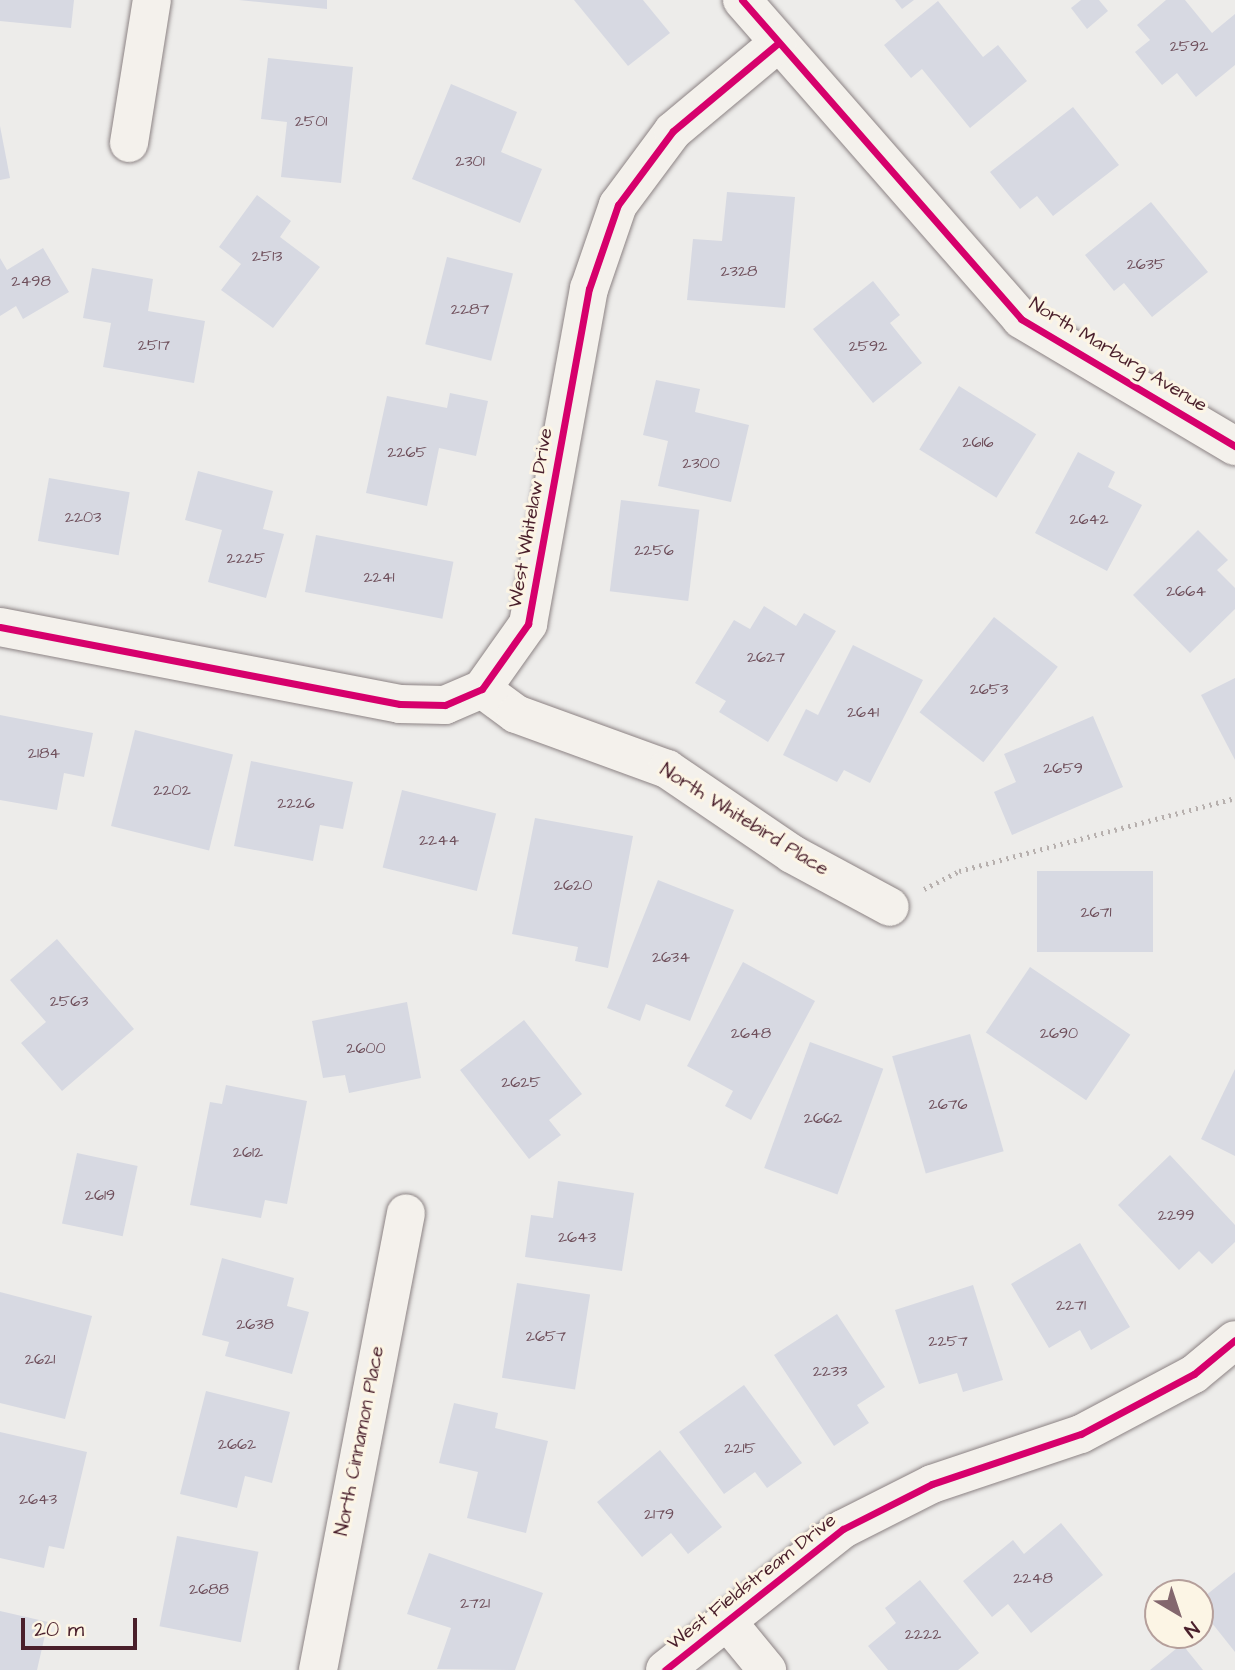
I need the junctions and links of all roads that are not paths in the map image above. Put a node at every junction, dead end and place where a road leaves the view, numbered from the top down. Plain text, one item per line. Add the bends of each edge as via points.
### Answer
1 (152, 0) edge
2 (741, 0) edge
3 (777, 44) junction
4 (129, 143) dead end
5 (1235, 446) edge
6 (0, 627) edge
7 (482, 689) junction
8 (890, 907) road end
9 (406, 1213) dead end
10 (1235, 1340) edge
11 (726, 1620) junction
12 (318, 1670) edge
13 (665, 1670) edge
14 (767, 1670) edge

1 - 4 street
2 - 3 street, North Marburg Avenue
3 - 5 street, North Marburg Avenue via 1021,319
3 - 7 street, West Whitelaw Drive via 673,131 618,205 589,289 528,624
6 - 7 street via 400,704 445,705
7 - 8 street, North Whitebird Place via 516,713 667,769 792,854
9 - 12 street, North Cinnamon Place
10 - 11 street, West Fieldstream Drive via 1194,1374 1081,1434 932,1484 843,1529
11 - 13 street, West Fieldstream Drive
11 - 14 street

